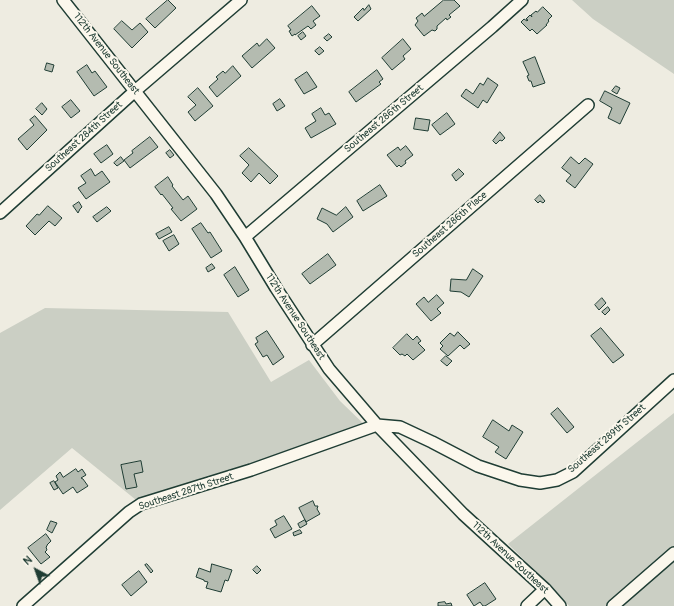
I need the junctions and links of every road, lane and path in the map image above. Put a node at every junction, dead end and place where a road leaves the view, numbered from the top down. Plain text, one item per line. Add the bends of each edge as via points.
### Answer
1 (63, 0) edge
2 (241, 0) edge
3 (522, 0) edge
4 (134, 91) junction
5 (588, 105) dead end
6 (0, 213) edge
7 (246, 237) junction
8 (312, 345) junction
9 (674, 380) edge
10 (376, 425) junction
11 (674, 553) edge
12 (545, 589) junction
13 (23, 606) edge
14 (527, 606) edge
15 (560, 606) edge
16 (613, 606) edge

1 - 4 street, 112th Avenue Southeast
2 - 4 street, Southeast 284th Street
3 - 7 street, Southeast 286th Street
4 - 6 street, Southeast 284th Street
4 - 7 street, 112th Avenue Southeast via 216,194
5 - 8 street, Southeast 286th Place
7 - 8 street, 112th Avenue Southeast
8 - 10 street, 112th Avenue Southeast
9 - 10 street, Southeast 289th Street via 573,472 556,480 540,483 520,480 478,466 400,427
10 - 12 street, 112th Avenue Southeast via 463,514
10 - 13 street, Southeast 287th Street via 251,470 141,504
11 - 16 street
12 - 14 street
12 - 15 street, 112th Avenue Southeast

